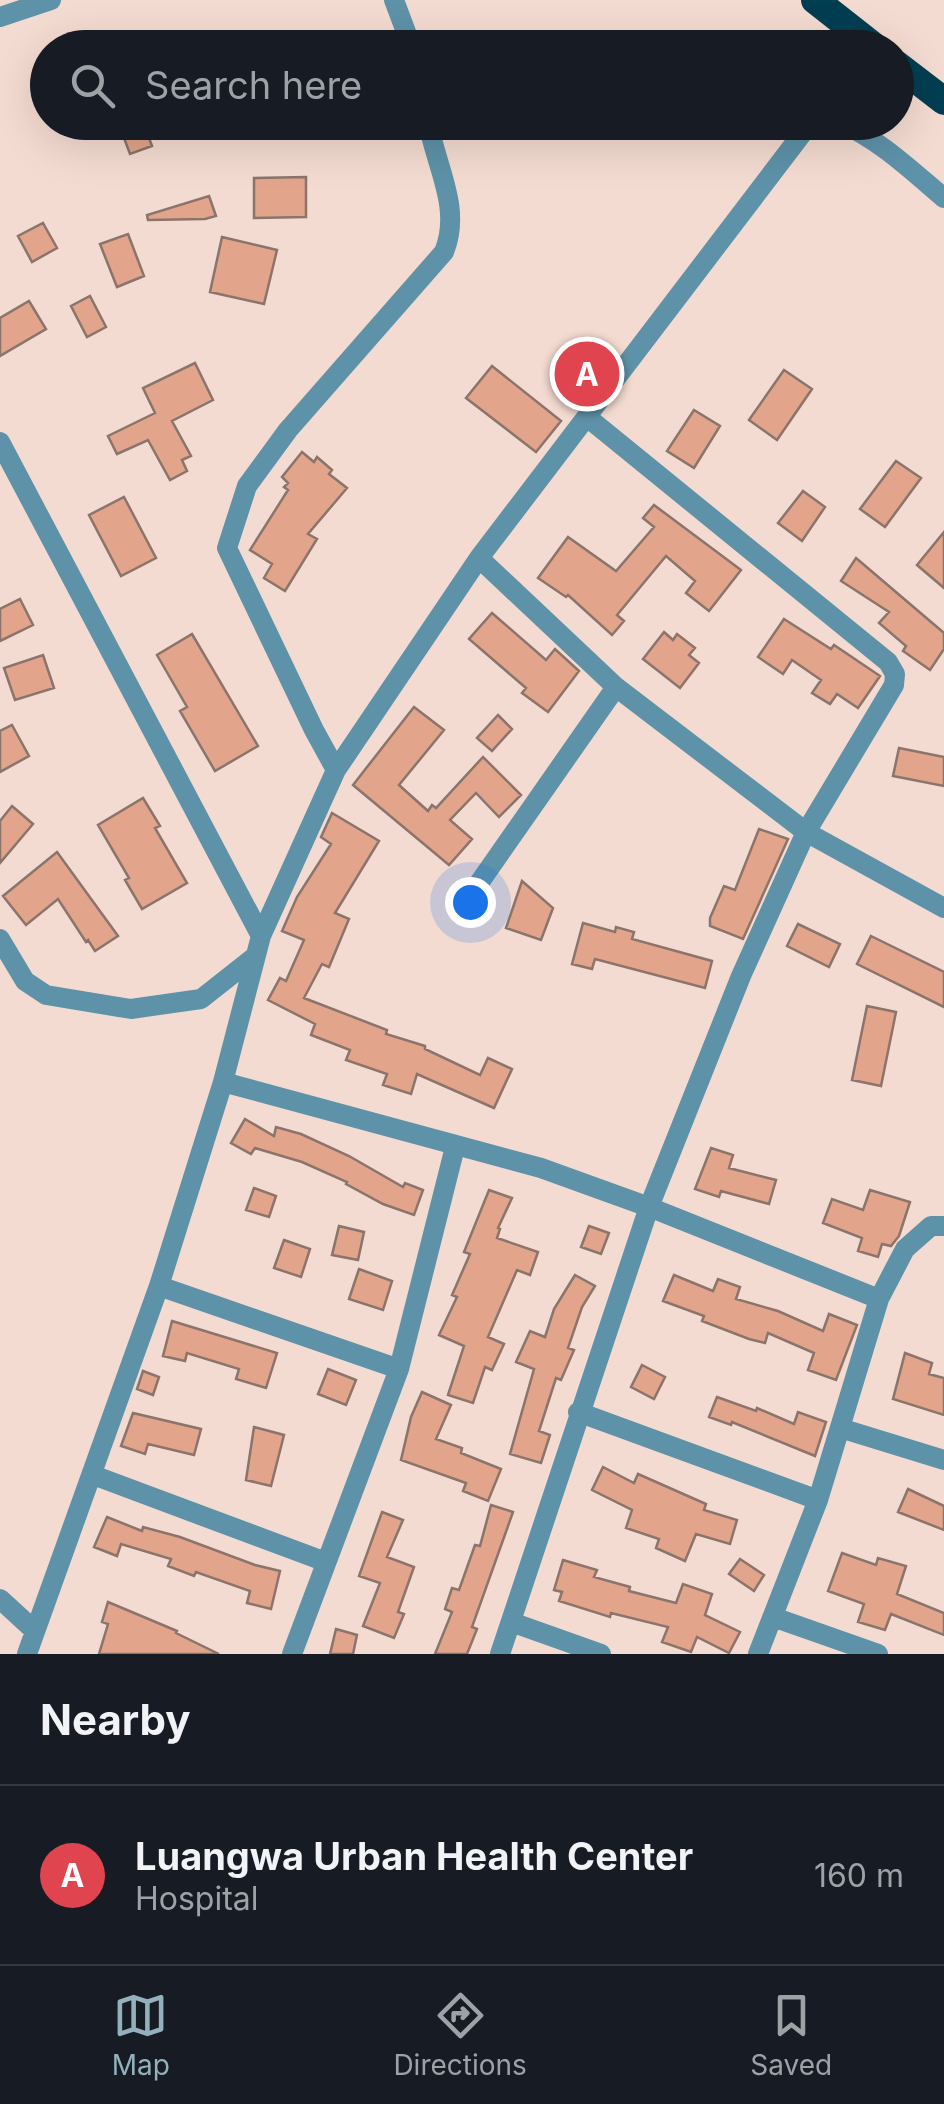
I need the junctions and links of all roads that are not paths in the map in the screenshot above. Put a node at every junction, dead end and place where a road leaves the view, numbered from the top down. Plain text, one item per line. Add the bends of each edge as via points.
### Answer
1 (51, 0) edge
2 (394, 0) edge
3 (816, 0) edge
4 (0, 17) edge
5 (405, 30) edge
6 (854, 30) edge
7 (914, 78) edge
8 (944, 101) edge
9 (433, 140) edge
10 (798, 140) edge
11 (870, 140) edge
12 (944, 198) edge
13 (587, 417) junction
14 (0, 442) edge
15 (479, 558) junction
16 (616, 688) junction
17 (336, 770) junction
18 (806, 832) junction
19 (477, 886) dead end
20 (944, 908) edge
21 (261, 936) junction
22 (0, 939) edge
23 (253, 958) junction
24 (223, 1082) junction
25 (455, 1146) junction
26 (649, 1207) junction
27 (944, 1226) edge
28 (159, 1286) junction
29 (879, 1299) junction
30 (399, 1369) junction
31 (578, 1412) junction
32 (840, 1428) junction
33 (944, 1460) edge
34 (93, 1475) junction
35 (818, 1500) junction
36 (326, 1562) junction
37 (0, 1600) edge
38 (773, 1617) junction
39 (511, 1622) junction
40 (35, 1631) junction
41 (27, 1654) edge
42 (292, 1654) edge
43 (500, 1654) edge
44 (600, 1654) edge
45 (758, 1654) edge
46 (878, 1654) edge

1 - 4 street
2 - 5 street
3 - 6 highway
7 - 8 highway
9 - 17 street via 452,215 444,252 246,486 227,548
10 - 13 street
11 - 12 street
13 - 15 street
13 - 18 street via 896,674
14 - 21 street
15 - 16 street
15 - 17 street
16 - 18 street
16 - 19 street
17 - 21 street
18 - 20 street
18 - 26 street
21 - 23 street
22 - 23 street via 25,980 46,995 131,1009 201,999
23 - 24 street
24 - 25 street
24 - 28 street
25 - 26 street
25 - 30 street
26 - 29 street
26 - 31 street
27 - 29 street via 931,1226 905,1249
28 - 30 street
28 - 34 street
29 - 32 street
30 - 36 street
31 - 35 street
31 - 39 street
32 - 33 street
32 - 35 street
34 - 36 street
34 - 40 street
35 - 38 street
36 - 42 street
37 - 40 street
38 - 45 street
38 - 46 street
39 - 43 street
39 - 44 street
40 - 41 street

